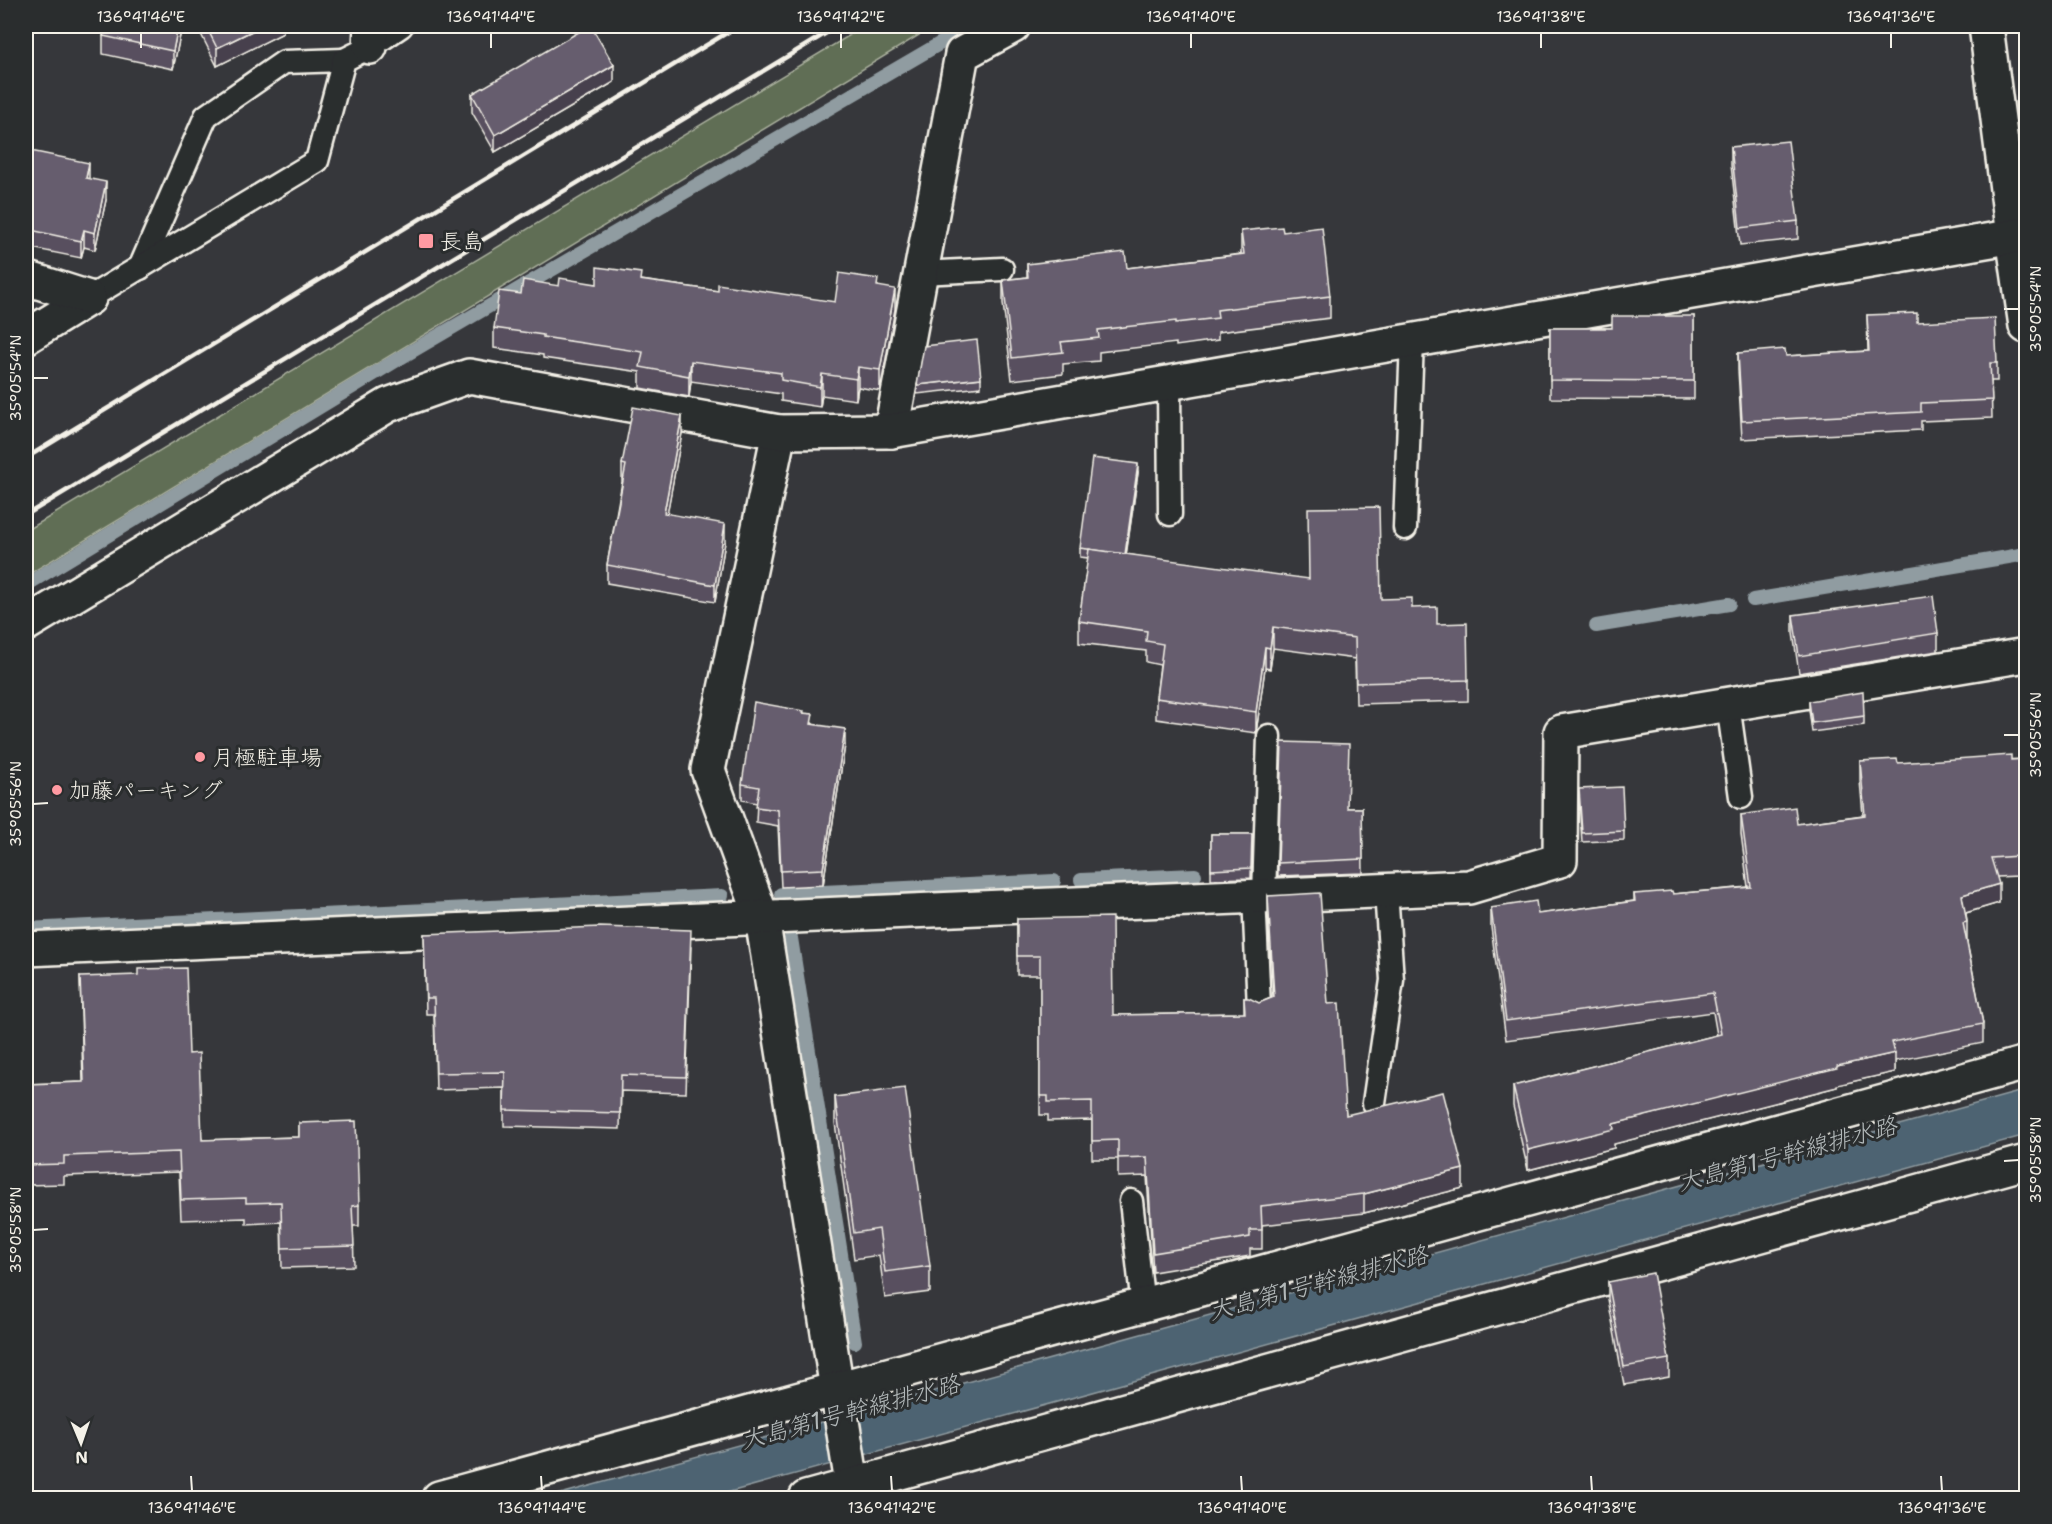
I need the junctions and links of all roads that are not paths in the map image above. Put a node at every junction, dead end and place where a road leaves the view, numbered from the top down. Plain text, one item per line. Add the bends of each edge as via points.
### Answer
1 (401, 26) edge
2 (1013, 26) edge
3 (1986, 26) edge
4 (362, 44) edge
5 (2020, 235) edge
6 (140, 268) junction
7 (1002, 269) dead end
8 (920, 273) junction
9 (26, 278) edge
10 (89, 298) junction
11 (2026, 326) edge
12 (26, 337) edge
13 (1412, 340) junction
14 (1169, 383) junction
15 (891, 431) junction
16 (779, 432) junction
17 (1170, 514) dead end
18 (1405, 528) dead end
19 (26, 624) edge
20 (2026, 655) edge
21 (1728, 704) junction
22 (1269, 736) dead end
23 (1741, 797) dead end
24 (1386, 891) junction
25 (1259, 896) junction
26 (762, 918) junction
27 (26, 949) edge
28 (1259, 1008) edge
29 (2026, 1063) edge
30 (1374, 1103) dead end
31 (2026, 1162) edge
32 (1131, 1201) dead end
33 (1143, 1306) junction
34 (839, 1398) junction
35 (855, 1485) edge
36 (439, 1498) edge
37 (806, 1498) edge

1 - 4 lane
2 - 8 street via 962,54
3 - 5 street
4 - 6 lane via 317,161
4 - 6 lane via 284,62 206,116
5 - 11 street
5 - 13 street
6 - 10 lane
7 - 8 lane
8 - 15 street
9 - 10 street
10 - 12 street
13 - 14 street
13 - 18 lane
14 - 15 street
14 - 17 lane
15 - 16 street
16 - 19 street via 469,376 388,405
16 - 26 street via 708,770
20 - 21 street
21 - 23 lane
21 - 24 street via 1561,732 1560,860 1468,887
22 - 25 lane
24 - 25 street
24 - 30 lane via 1392,980
25 - 26 street
25 - 28 lane
26 - 27 street
26 - 34 street
29 - 33 street
31 - 35 street
32 - 33 lane
33 - 34 street
34 - 35 street
34 - 36 street
35 - 37 street

